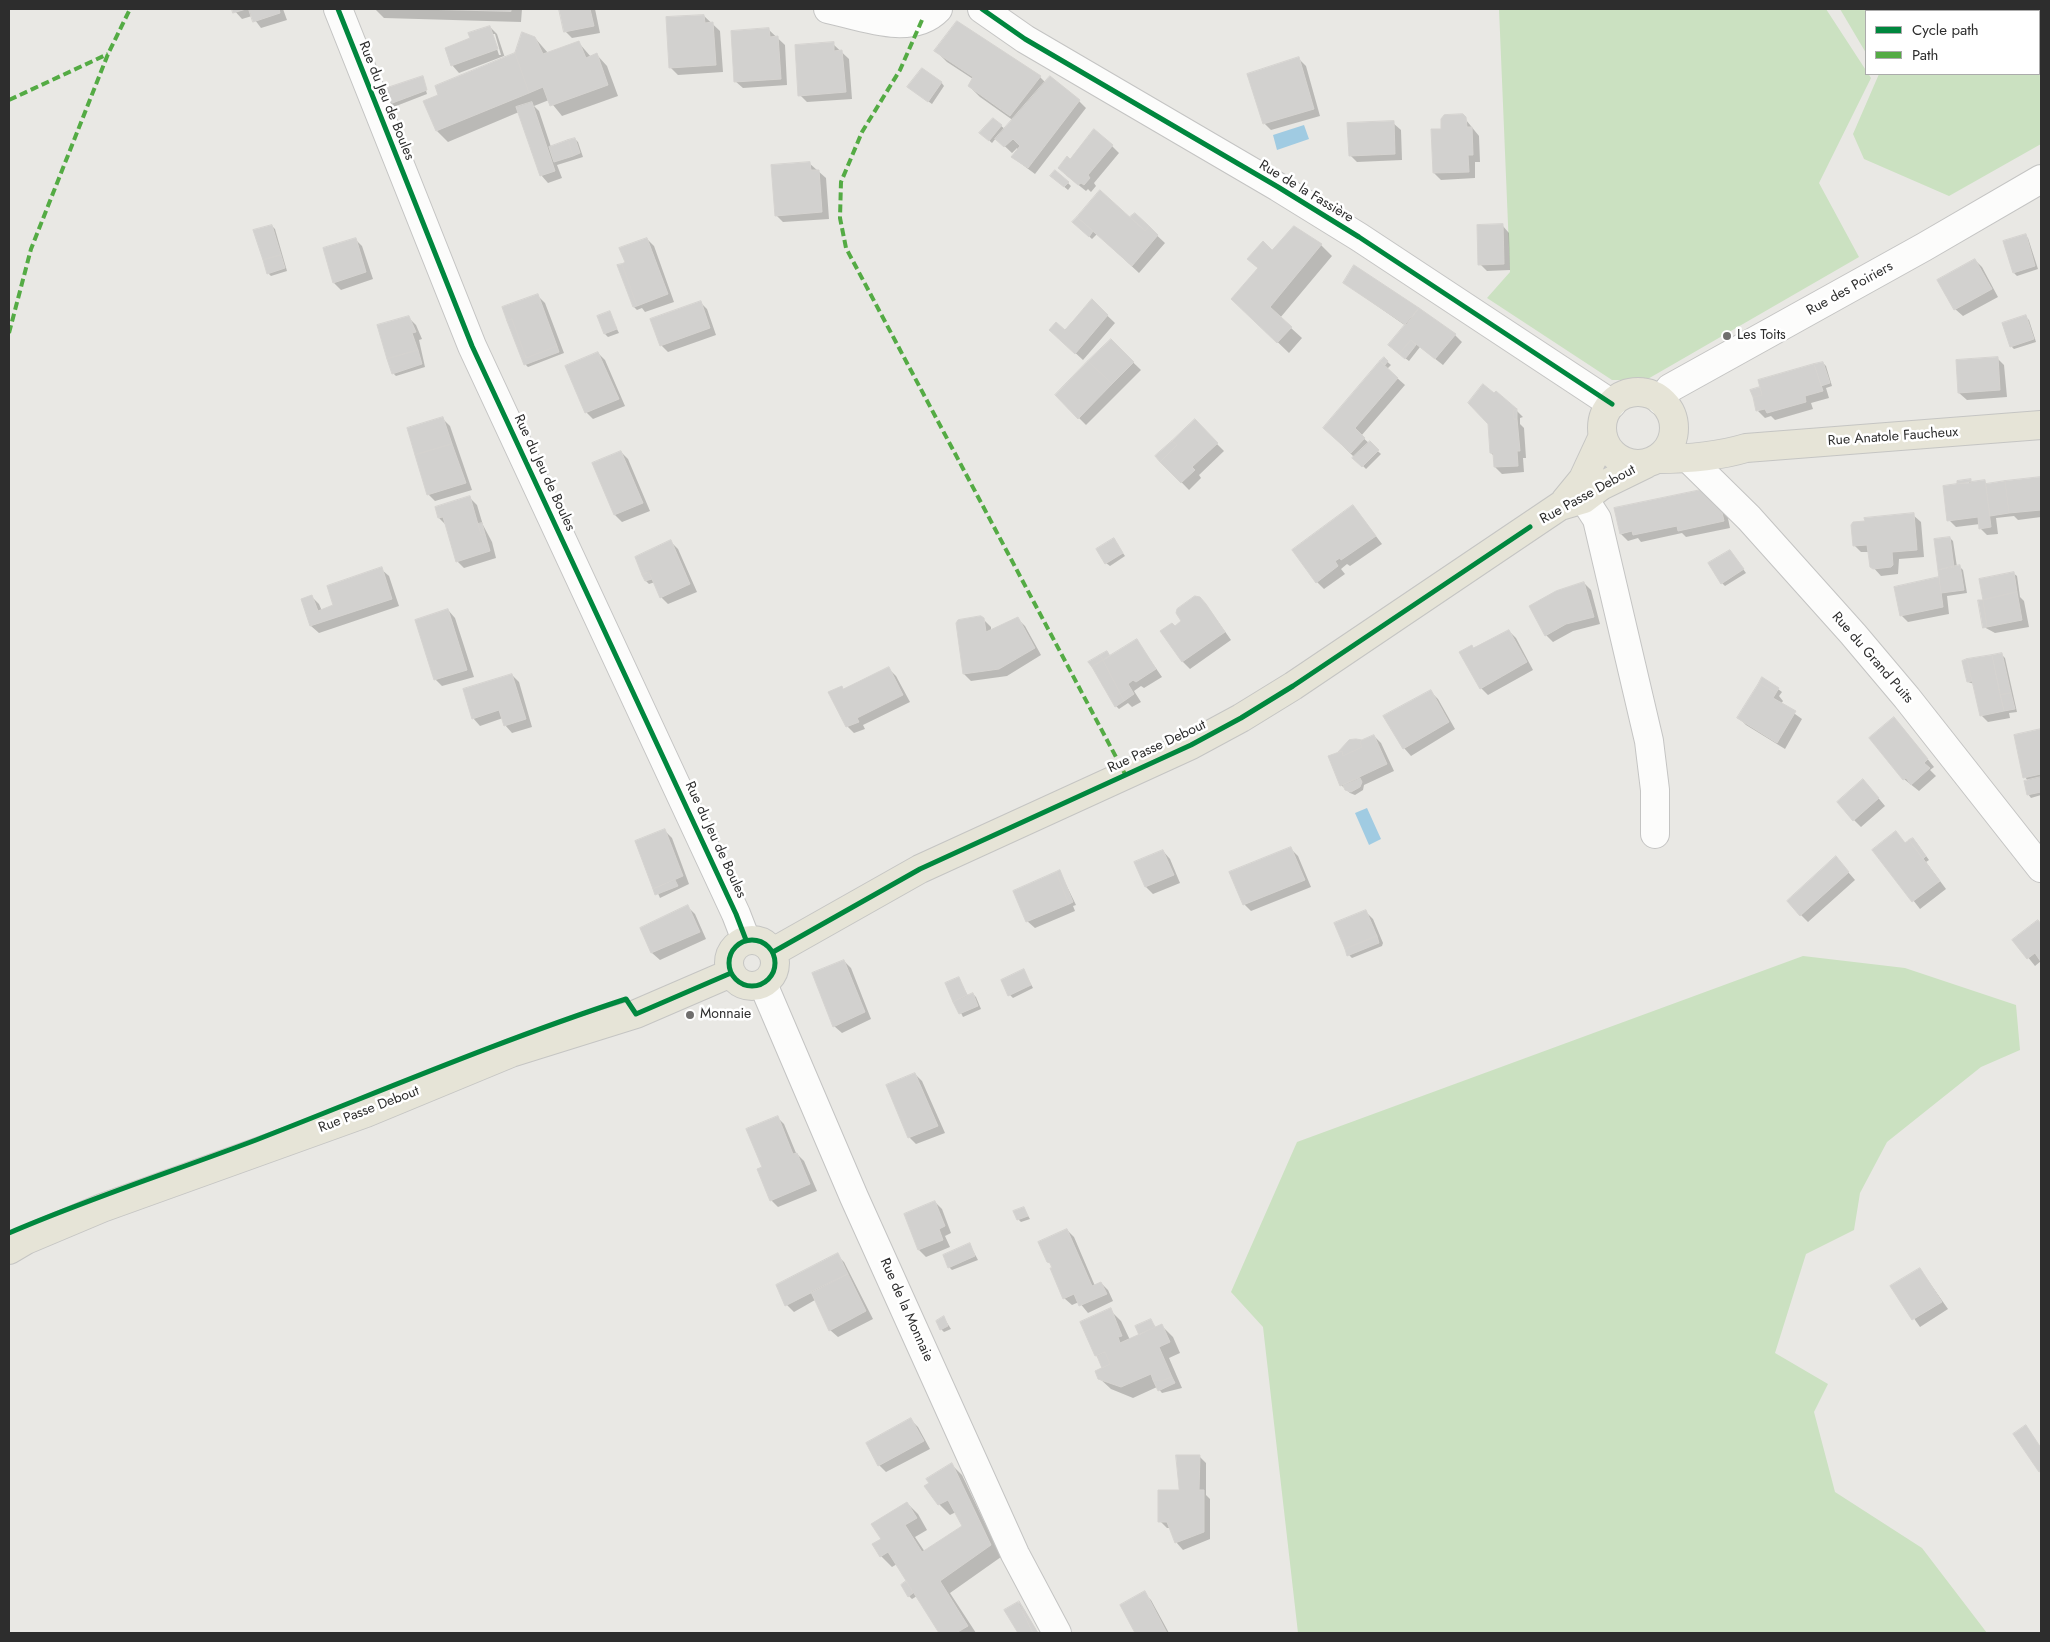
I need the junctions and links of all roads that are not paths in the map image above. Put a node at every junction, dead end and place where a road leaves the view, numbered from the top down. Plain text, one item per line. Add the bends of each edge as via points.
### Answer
1 (338, 9) edge
2 (828, 9) edge
3 (938, 9) edge
4 (982, 9) edge
5 (2041, 179) edge
6 (1661, 401) junction
7 (1612, 404) junction
8 (2041, 425) edge
9 (1674, 429) junction
10 (1603, 436) junction
11 (1746, 448) junction
12 (1689, 460) junction
13 (1651, 462) junction
14 (1572, 503) junction
15 (1655, 834) dead end
16 (2041, 868) edge
17 (746, 940) junction
18 (773, 952) junction
19 (731, 973) junction
20 (763, 984) junction
21 (9, 1250) edge
22 (1057, 1633) edge

1 - 17 street, Rue du Jeu de Boules via 472,346 640,703
2 - 3 street via 905,23 922,20
4 - 7 street, Rue de la Fassière via 1025,39 1359,237
5 - 6 street, Rue des Poiriers via 1670,388
6 - 7 main road via 1646,393 1634,393 1622,396
6 - 9 main road via 1673,417
7 - 10 main road via 1606,413
8 - 11 main road, Rue Anatole Faucheux
9 - 11 main road, Rue Anatole Faucheux via 1705,441
9 - 13 main road via 1672,441 1665,452
10 - 13 main road via 1614,455 1624,461 1635,464
10 - 14 main road
11 - 12 main road, Rue Anatole Faucheux
12 - 13 main road, Rue Anatole Faucheux
12 - 16 street, Rue du Grand Puits via 1749,518 1853,634
13 - 14 main road, Rue Passe Debout
14 - 15 street via 1597,519 1648,741 1655,790
14 - 18 main road, Rue Passe Debout via 1242,718 1191,745 920,869
17 - 18 main road via 762,941
17 - 19 main road via 730,955
18 - 20 main road via 776,968
19 - 20 main road via 743,985
19 - 21 main road, Rue Passe Debout via 636,1014 511,1052 366,1113 102,1208
20 - 22 street, Rue de la Monnaie via 854,1197 1015,1554

